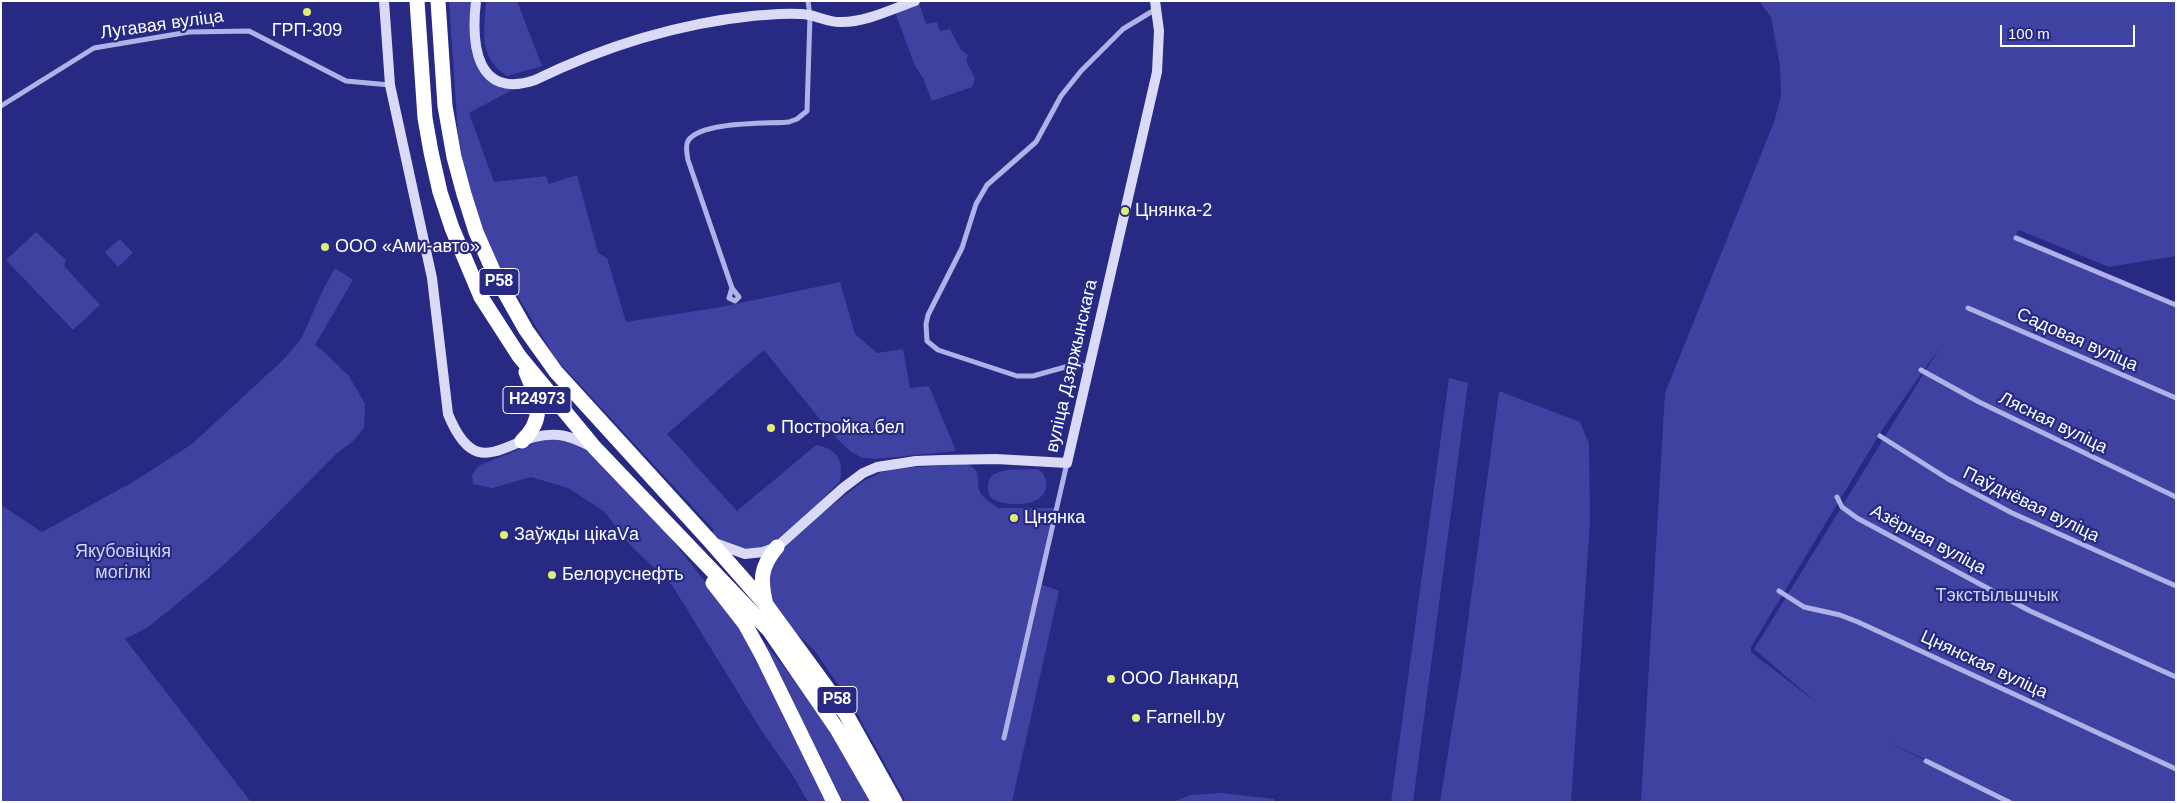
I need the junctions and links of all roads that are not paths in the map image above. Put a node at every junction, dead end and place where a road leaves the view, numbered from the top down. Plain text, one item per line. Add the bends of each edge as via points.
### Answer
1 (384, 1) edge
2 (417, 1) edge
3 (438, 1) edge
4 (476, 1) edge
5 (808, 1) edge
6 (915, 1) edge
7 (1156, 5) edge
8 (810, 16) junction
9 (390, 85) junction
10 (1, 106) edge
11 (2016, 238) dead end
12 (732, 288) dead end
13 (2176, 306) edge
14 (1968, 308) dead end
15 (519, 356) junction
16 (1089, 367) junction
17 (1921, 370) dead end
18 (2176, 398) edge
19 (1880, 436) dead end
20 (522, 441) junction
21 (595, 448) junction
22 (1067, 463) junction
23 (1837, 497) dead end
24 (2176, 497) edge
25 (646, 501) junction
26 (709, 540) junction
27 (778, 547) junction
28 (2176, 586) edge
29 (1779, 591) dead end
30 (767, 606) junction
31 (2176, 677) edge
32 (1004, 738) dead end
33 (1926, 761) dead end
34 (2176, 770) edge
35 (834, 802) edge
36 (879, 802) edge
37 (895, 802) edge
38 (2009, 802) edge

1 - 9 main road
2 - 15 highway, Р58 via 425,118 440,192 465,263 481,297
3 - 26 highway, Р58 via 445,106 454,157 476,232 495,275 526,330 556,372
4 - 8 main road via 475,40 480,63 493,79 510,85 535,80 592,54 718,21 752,16
5 - 8 street
6 - 8 main road via 848,22 831,22
7 - 16 main road, вуліца Дзяржынскага via 1157,72
7 - 16 street via 1123,29 1092,59 1067,87 1036,142 987,185 926,324 927,341 938,350 1017,376 1033,376 1076,364
8 - 12 street via 807,111 789,122 723,126 695,134 688,140 688,160
9 - 10 street, Лугавая вуліца via 346,81 249,31 189,32 94,48
9 - 20 main road, Н24973 via 432,278 448,414 462,442 482,454
11 - 13 street
14 - 18 street, Садовая вуліца
15 - 20 highway, Н24973 via 539,411 532,432
15 - 21 highway, Р58
16 - 22 main road, вуліца Дзяржынскага
17 - 24 street, Лясная вуліца via 1979,402
19 - 28 street, Паўднёвая вуліца via 1948,479 2012,513
20 - 21 main road, Н24973 via 558,434
21 - 25 highway, Р58
22 - 27 main road via 943,460 877,467 843,488
22 - 32 street, вуліца Дзяржынскага
23 - 31 street, Азёрная вуліца via 1842,507 1857,518 2030,611
25 - 35 highway via 745,624
25 - 36 highway, Р58 via 769,630 837,729
26 - 27 main road via 745,554
26 - 30 highway, Р58
27 - 30 highway via 768,558 762,577
29 - 34 street, Цнянская вуліца via 1804,607 1858,622
30 - 37 highway, Р58 via 846,714
33 - 38 street

